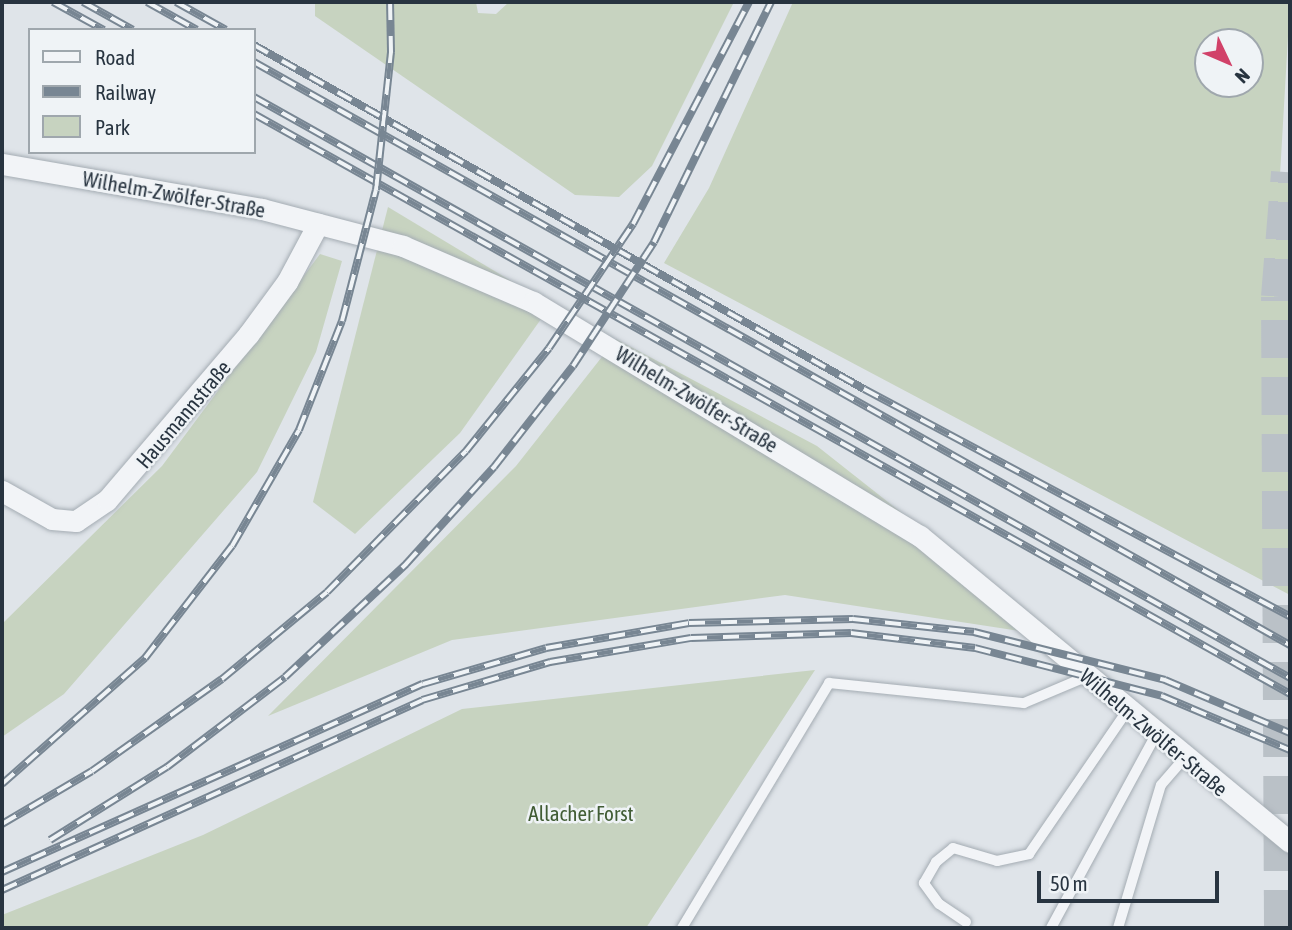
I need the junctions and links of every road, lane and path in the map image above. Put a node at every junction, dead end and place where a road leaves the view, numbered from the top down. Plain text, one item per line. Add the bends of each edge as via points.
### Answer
1 (2, 164) edge
2 (318, 224) junction
3 (2, 491) edge
4 (1088, 676) junction
5 (1129, 708) junction
6 (1157, 733) junction
7 (1185, 757) junction
8 (1290, 842) edge
9 (966, 922) dead end
10 (682, 928) edge
11 (1051, 928) edge
12 (1118, 928) edge

1 - 2 street, Wilhelm-Zwölfer-Straße
2 - 3 street, Hausmannstraße via 256,324 157,449 107,499 76,521 64,520
2 - 4 street, Wilhelm-Zwölfer-Straße via 476,275 630,359 920,536
4 - 5 street, Wilhelm-Zwölfer-Straße
4 - 10 lane via 1024,703 829,684
5 - 6 street, Wilhelm-Zwölfer-Straße
5 - 9 lane via 1029,855 997,861 953,848 936,862 924,883 939,904
6 - 7 street, Wilhelm-Zwölfer-Straße
6 - 11 lane
7 - 8 street, Wilhelm-Zwölfer-Straße
7 - 12 lane via 1161,785

